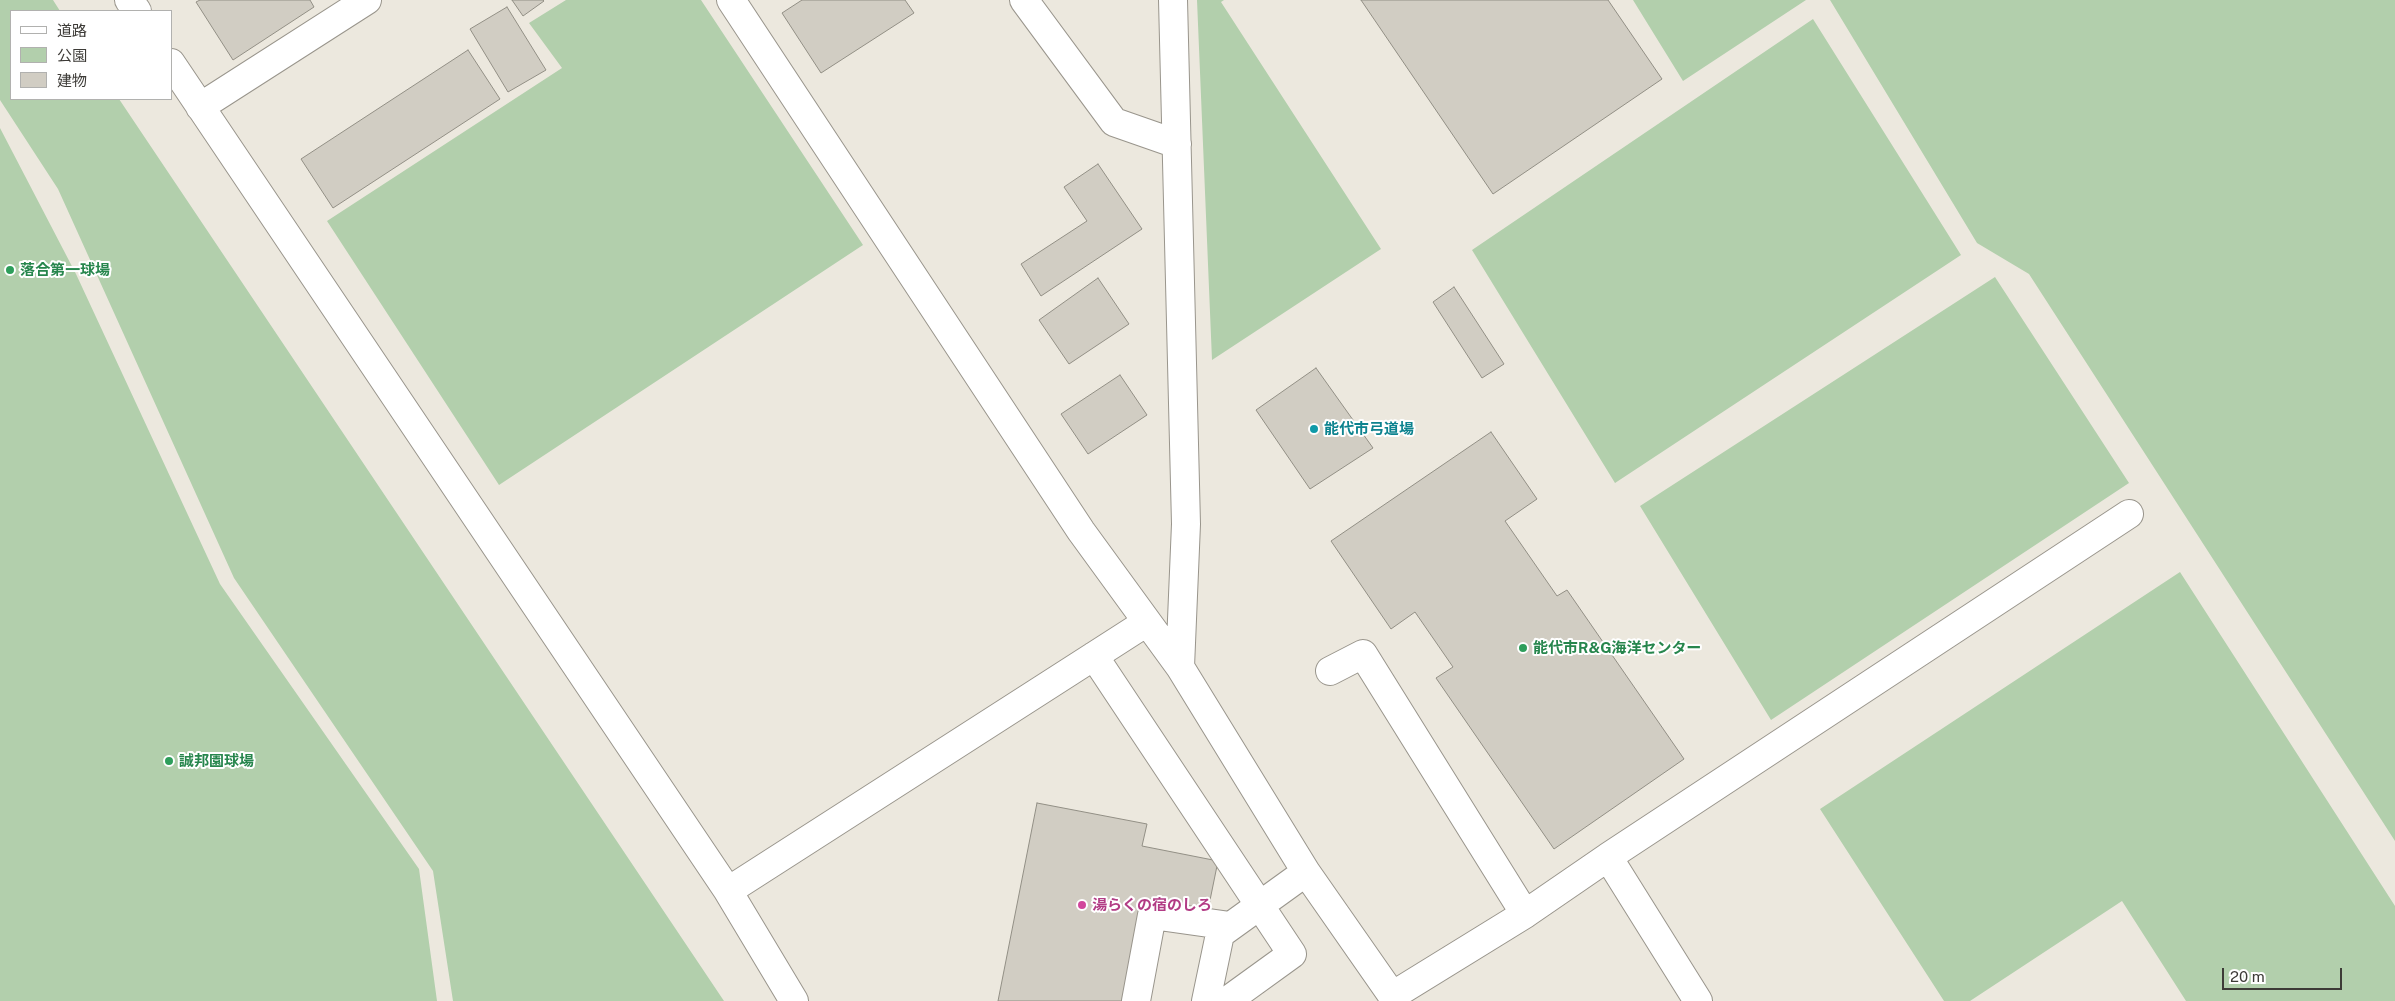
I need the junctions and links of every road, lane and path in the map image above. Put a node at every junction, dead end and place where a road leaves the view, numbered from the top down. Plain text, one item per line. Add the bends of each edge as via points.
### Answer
1 (367, 0) edge
2 (731, 0) edge
3 (1024, 0) edge
4 (1173, 0) edge
5 (172, 65) edge
6 (200, 107) junction
7 (1177, 144) junction
8 (2129, 514) dead end
9 (1147, 622) junction
10 (1094, 656) junction
11 (1180, 667) junction
12 (1330, 671) dead end
13 (1608, 857) junction
14 (1306, 872) junction
15 (728, 890) junction
16 (1260, 905) junction
17 (1525, 914) junction
18 (1230, 926) junction
19 (1394, 998) edge
20 (794, 1001) edge
21 (1136, 1001) edge
22 (1206, 1001) edge
23 (1227, 1001) edge
24 (1698, 1001) edge

1 - 6 street
2 - 9 street via 1081,531
3 - 7 street via 1114,122
4 - 7 street
5 - 6 street
6 - 15 street
7 - 11 street via 1186,524
8 - 13 street
9 - 10 street
9 - 11 street
10 - 15 street
10 - 16 street
11 - 14 street
12 - 17 street via 1363,654
13 - 17 street
13 - 24 street
14 - 16 street
14 - 19 street
15 - 20 street
16 - 18 street
16 - 23 street via 1292,954
17 - 19 street
18 - 21 street via 1152,915
18 - 22 street via 1220,934

